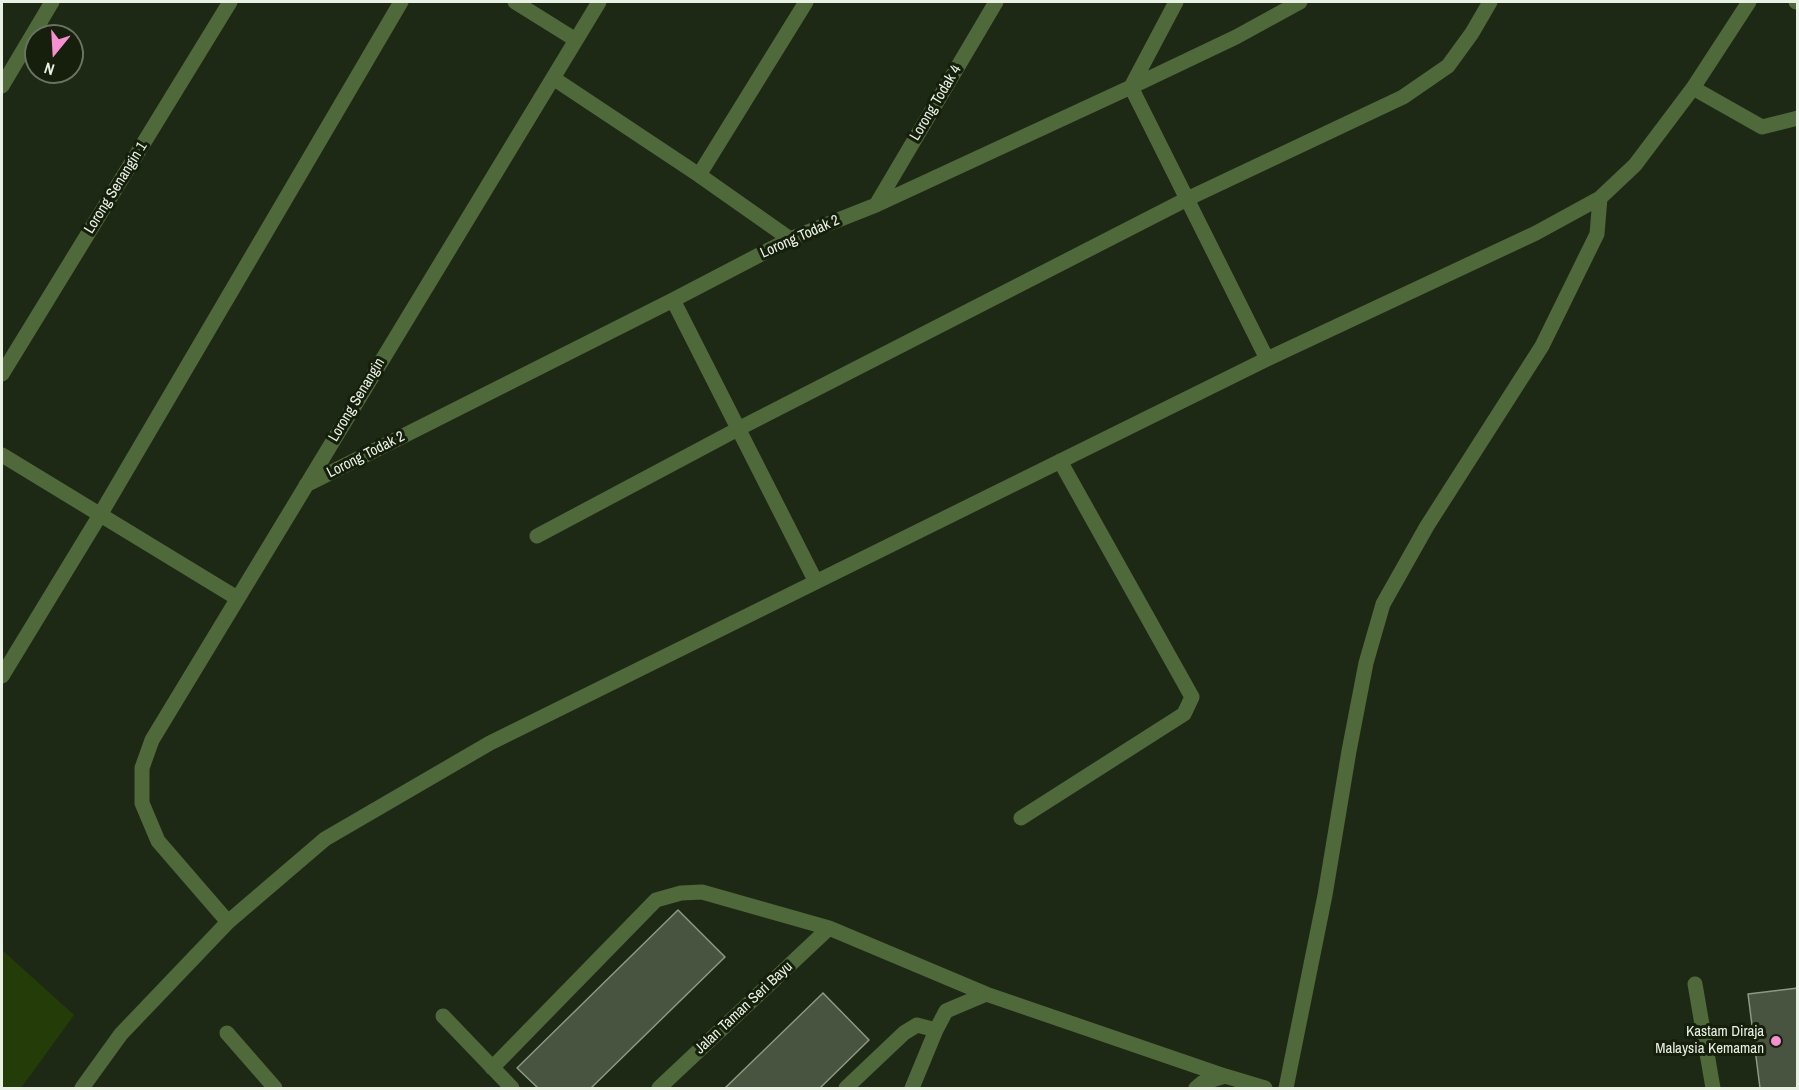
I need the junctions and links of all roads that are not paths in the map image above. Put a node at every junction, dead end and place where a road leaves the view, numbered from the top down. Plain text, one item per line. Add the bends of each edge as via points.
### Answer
1 (52, 2) edge
2 (230, 2) edge
3 (401, 2) edge
4 (515, 2) edge
5 (599, 2) edge
6 (806, 2) edge
7 (996, 2) edge
8 (1176, 2) edge
9 (1300, 2) edge
10 (1490, 2) edge
11 (1749, 2) edge
12 (576, 40) junction
13 (553, 78) junction
14 (2, 86) edge
15 (1131, 87) junction
16 (1693, 88) junction
17 (1797, 118) edge
18 (699, 175) junction
19 (1600, 198) junction
20 (1187, 199) junction
21 (876, 205) junction
22 (790, 239) junction
23 (673, 300) junction
24 (1267, 359) junction
25 (2, 374) edge
26 (738, 429) junction
27 (2, 456) edge
28 (1060, 461) junction
29 (306, 485) junction
30 (100, 515) junction
31 (537, 536) dead end
32 (816, 582) junction
33 (237, 598) junction
34 (2, 676) edge
35 (1021, 818) dead end
36 (228, 922) junction
37 (829, 928) junction
38 (1695, 984) dead end
39 (986, 994) junction
40 (443, 1016) dead end
41 (936, 1030) junction
42 (227, 1034) dead end
43 (492, 1068) junction
44 (1225, 1076) junction
45 (82, 1089) edge
46 (275, 1089) edge
47 (512, 1089) edge
48 (659, 1089) edge
49 (846, 1089) edge
50 (912, 1089) edge
51 (1196, 1089) edge
52 (1265, 1089) edge
53 (1286, 1089) edge
54 (1713, 1089) edge

1 - 14 street
2 - 25 street, Lorong Senangin 1
3 - 30 street
4 - 12 street
5 - 12 street, Lorong Senangin
6 - 18 street
7 - 21 street, Lorong Todak 4
8 - 15 street
9 - 15 street, Lorong Todak 2
10 - 20 street via 1448,66 1403,97
11 - 16 street
12 - 13 street, Lorong Senangin
13 - 18 street
13 - 29 street, Lorong Senangin
15 - 20 street
15 - 21 street, Lorong Todak 2
16 - 17 street via 1762,127
16 - 19 street via 1635,165
18 - 22 street
19 - 24 street via 1536,233
19 - 53 street via 1597,234 1542,346 1427,526 1383,604 1366,663
20 - 24 street
20 - 26 street
21 - 22 street, Lorong Todak 2
22 - 23 street, Lorong Todak 2
23 - 26 street
23 - 29 street, Lorong Todak 2
24 - 28 street
26 - 31 street
26 - 32 street
27 - 30 street
28 - 32 street
28 - 35 street via 1192,697 1184,714
29 - 33 street, Lorong Senangin
30 - 33 street
30 - 34 street
32 - 36 street via 490,743 325,839
33 - 36 street, Lorong Senangin via 152,740 142,768 142,803 158,841
36 - 45 street via 121,1034
37 - 39 street
37 - 43 street via 702,892 656,900
37 - 48 street, Jalan Taman Seri Bayu
38 - 54 street
39 - 41 street via 946,1011
39 - 44 street
40 - 43 street
41 - 49 street via 916,1024
41 - 50 street
42 - 46 street
43 - 47 street
44 - 51 street via 1202,1083
44 - 52 street

